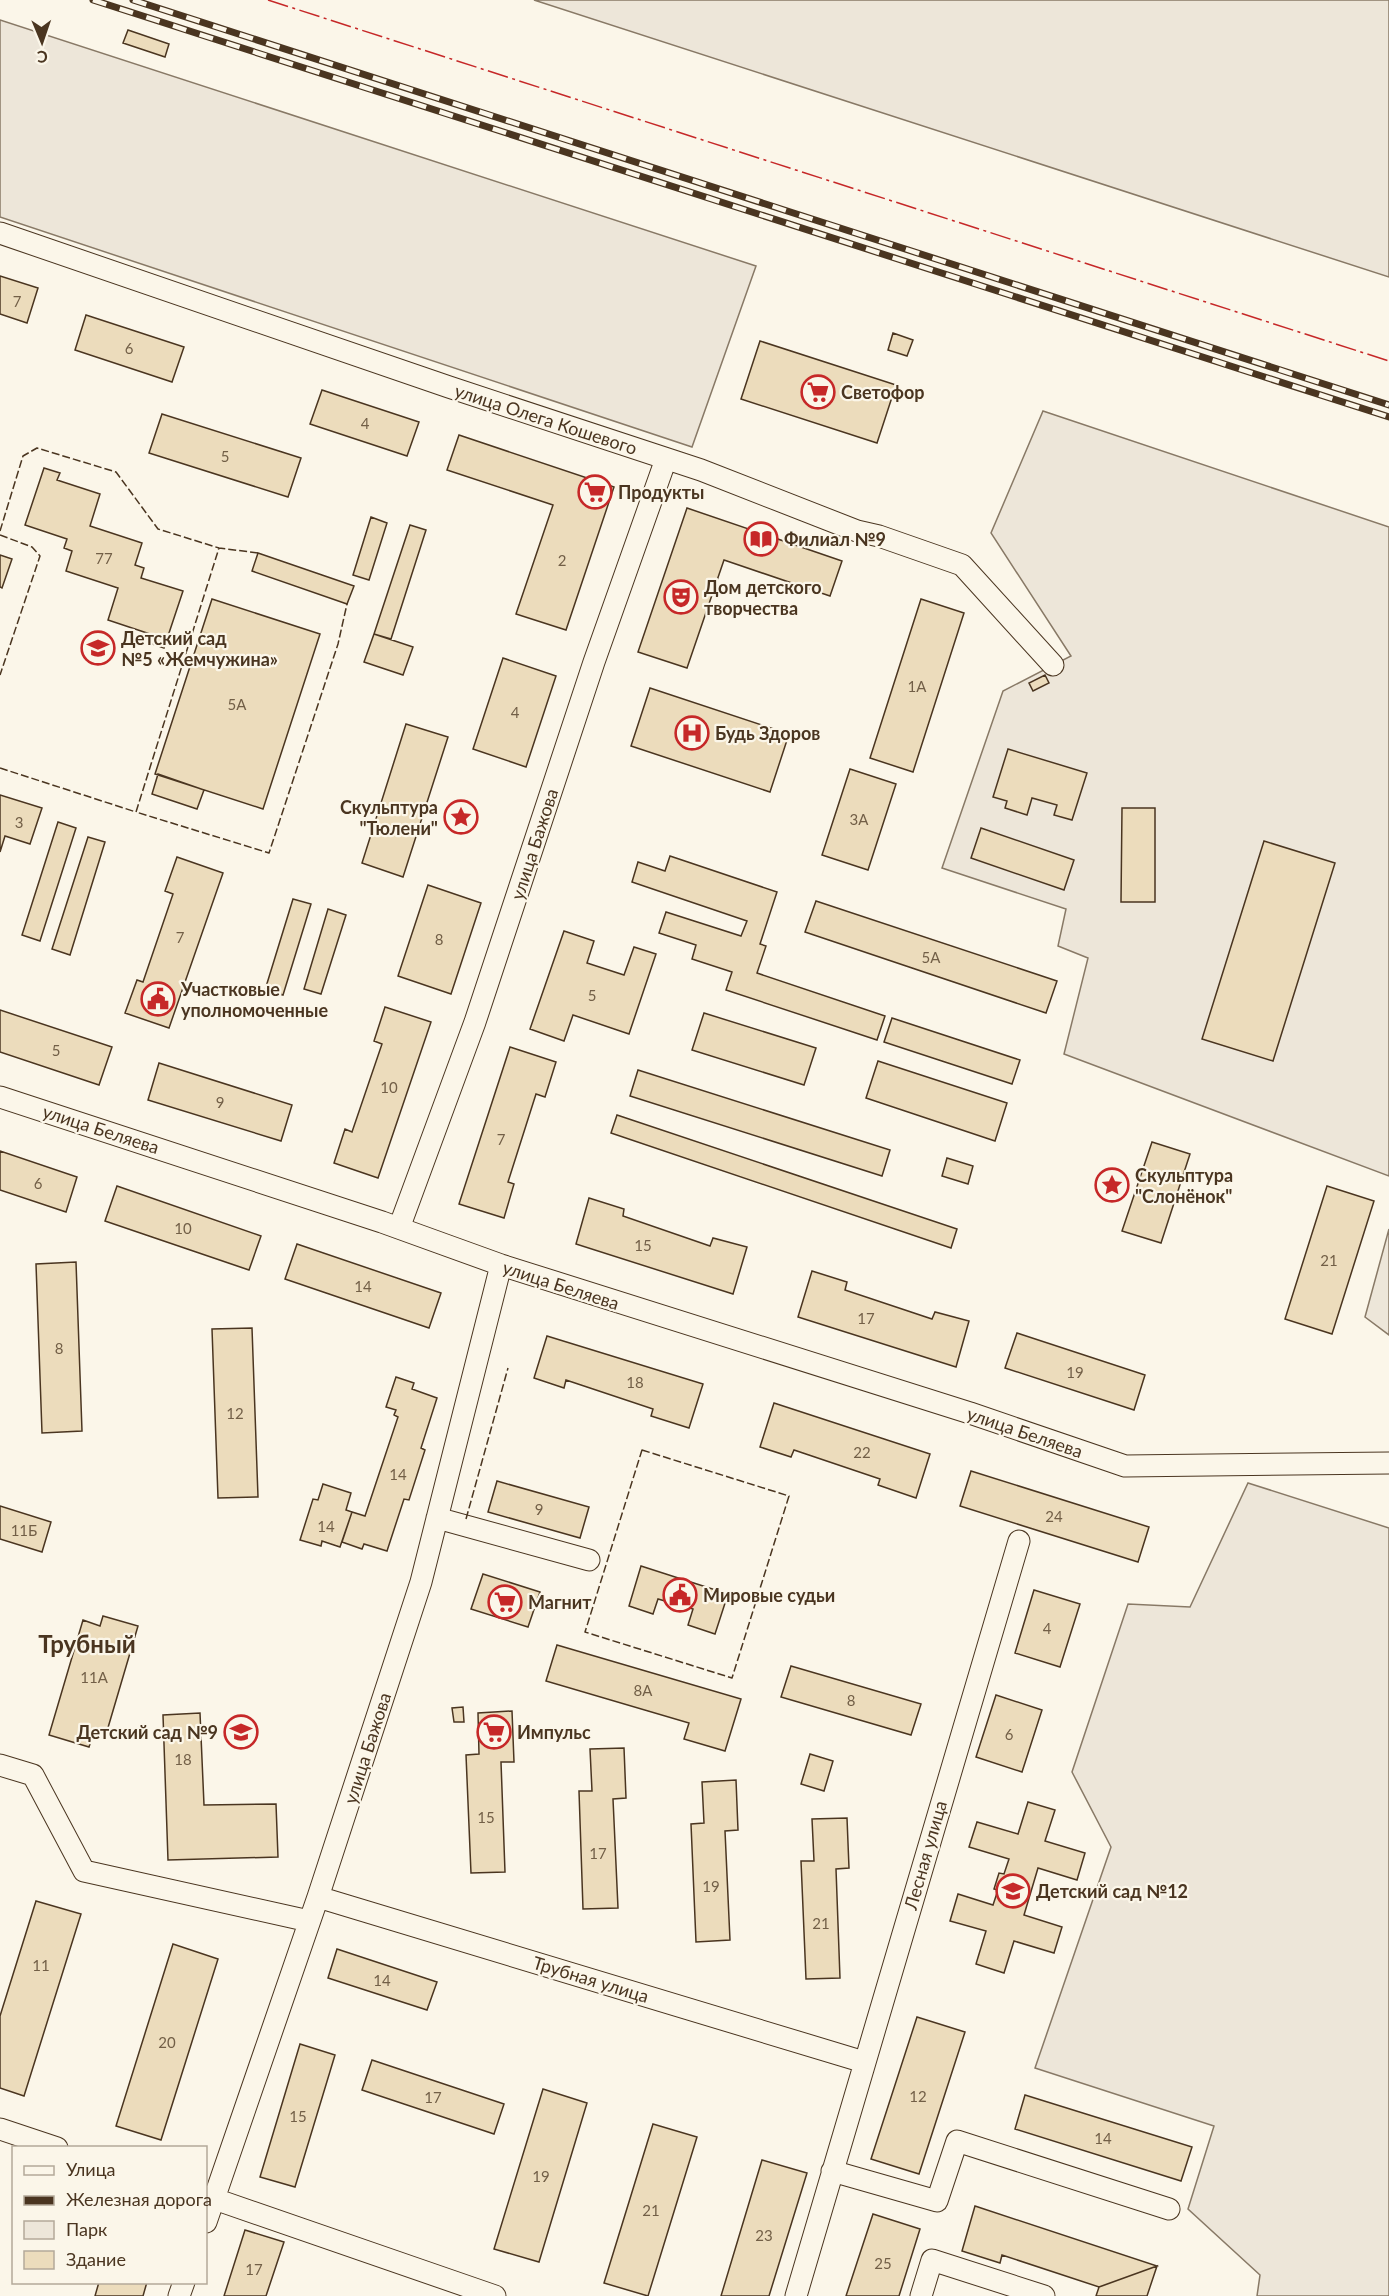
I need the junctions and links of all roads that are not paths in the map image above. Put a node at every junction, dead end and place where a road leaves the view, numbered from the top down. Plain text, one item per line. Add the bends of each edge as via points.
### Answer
1 (0, 234) edge
2 (666, 459) junction
3 (1053, 665) dead end
4 (0, 1097) edge
5 (399, 1228) junction
6 (501, 1265) junction
7 (1389, 1463) edge
8 (437, 1518) junction
9 (1019, 1541) dead end
10 (589, 1560) dead end
11 (0, 1765) edge
12 (318, 1897) junction
13 (309, 1921) junction
14 (864, 2062) junction
15 (0, 2129) edge
16 (51, 2146) edge
17 (832, 2170) junction
18 (210, 2197) edge
19 (1169, 2209) dead end
20 (207, 2216) edge
21 (495, 2296) edge
22 (796, 2296) edge
23 (921, 2296) edge
24 (1044, 2296) edge

1 - 2 street, улица Олега Кошевого
2 - 3 street, улица Олега Кошевого via 857,531 962,565
2 - 5 street, улица Бажова via 475,1022
4 - 5 street, улица Беляева
5 - 6 street, улица Беляева
6 - 7 street, улица Беляева via 1125,1466
6 - 8 street, улица Бажова
8 - 10 street
8 - 12 street, улица Бажова via 421,1582
9 - 14 street, Лесная улица
11 - 13 street via 33,1775 84,1870
12 - 13 street, улица Бажова
12 - 14 street, Трубная улица
13 - 18 street, улица Бажова
14 - 17 street, Лесная улица
15 - 16 street
17 - 19 street via 937,2200 957,2141
17 - 22 street, Лесная улица
18 - 20 street, улица Бажова
18 - 21 street
23 - 24 street via 932,2260

